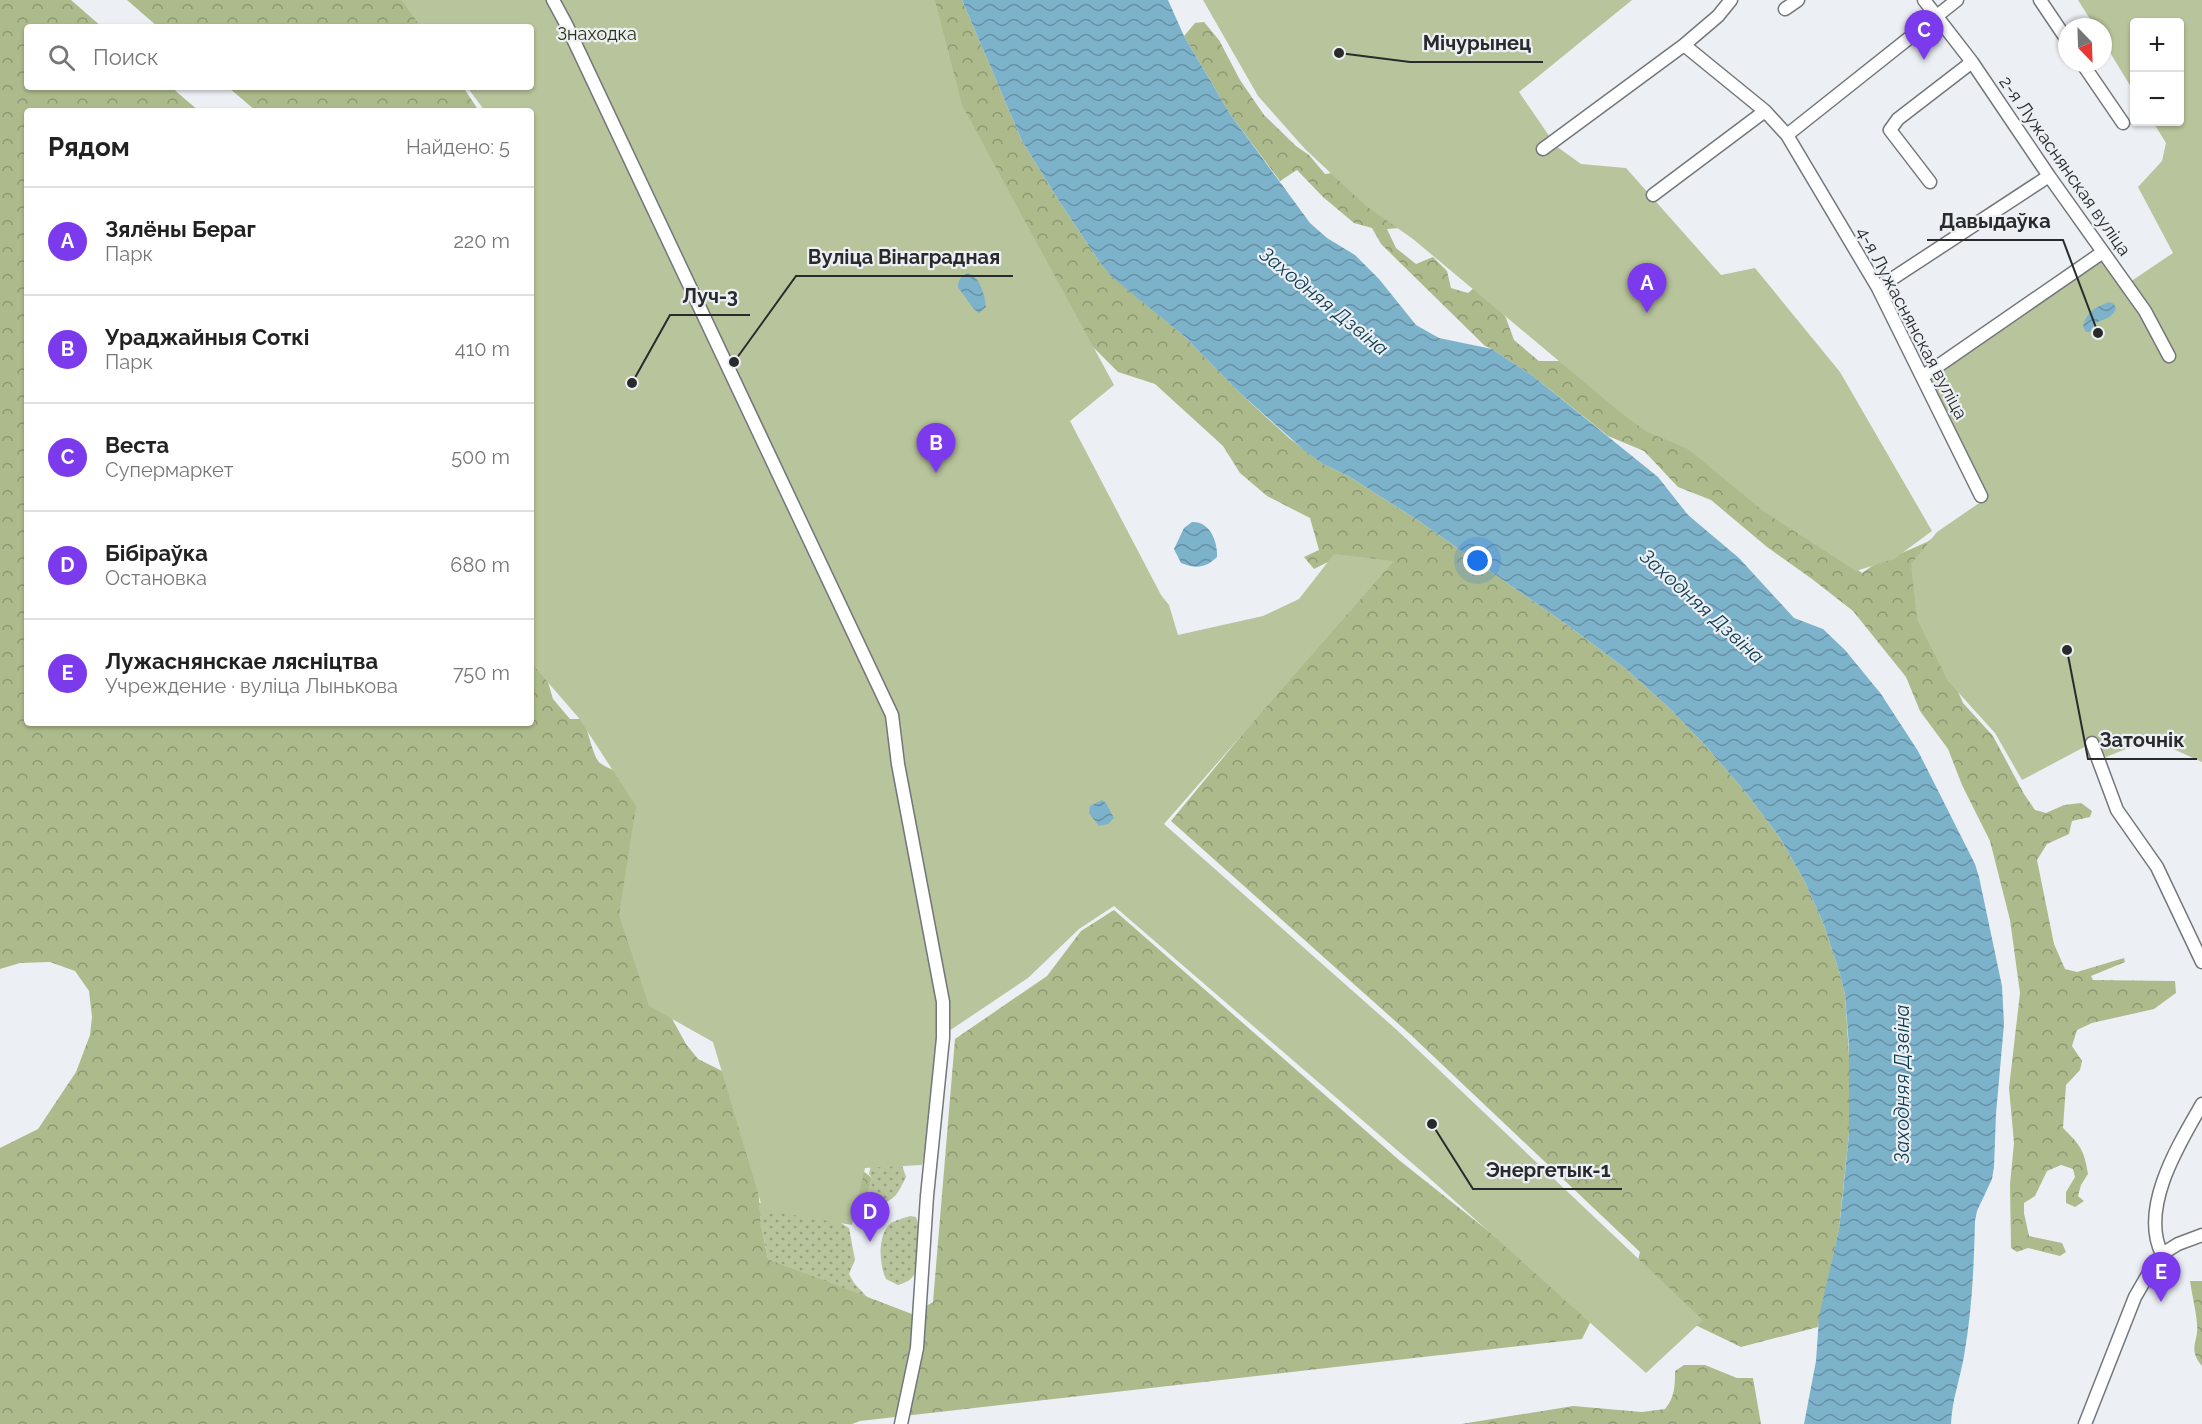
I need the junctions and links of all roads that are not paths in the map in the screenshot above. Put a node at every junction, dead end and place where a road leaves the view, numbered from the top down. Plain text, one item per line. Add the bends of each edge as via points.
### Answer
1 (553, 0) edge
2 (1731, 0) edge
3 (1798, 0) edge
4 (1924, 0) edge
5 (1957, 0) edge
6 (2040, 0) edge
7 (1785, 9) dead end
8 (1937, 16) junction
9 (2058, 27) edge
10 (1684, 45) junction
11 (1972, 62) junction
12 (2088, 72) edge
13 (1765, 111) junction
14 (2123, 123) dead end
15 (1787, 135) junction
16 (1543, 149) dead end
17 (2049, 176) junction
18 (1930, 182) dead end
19 (1653, 195) dead end
20 (2103, 252) junction
21 (1878, 288) junction
22 (2169, 357) dead end
23 (1922, 377) junction
24 (1981, 496) dead end
25 (2094, 749) dead end
26 (2202, 962) edge
27 (2202, 1104) edge
28 (2202, 1235) edge
29 (2162, 1254) junction
30 (901, 1424) edge
31 (2085, 1424) edge

1 - 30 street via 892,715 944,1015 917,1348
2 - 10 street
3 - 7 street
4 - 8 street, 2-я Лужаснянская вуліца
5 - 8 street
6 - 9 street
8 - 11 street, 2-я Лужаснянская вуліца
8 - 15 street
10 - 13 street, 4-я Лужаснянская вуліца
10 - 16 street
11 - 17 street, 2-я Лужаснянская вуліца
11 - 18 street via 1898,119 1890,130
12 - 14 street
13 - 15 street, 4-я Лужаснянская вуліца
13 - 19 street
15 - 21 street, 4-я Лужаснянская вуліца
17 - 20 street, 2-я Лужаснянская вуліца
17 - 21 street
20 - 22 street, 2-я Лужаснянская вуліца via 2145,311
20 - 23 street
21 - 23 street, 4-я Лужаснянская вуліца
23 - 24 street, 4-я Лужаснянская вуліца
25 - 26 street via 2117,810 2157,867
27 - 29 street via 2162,1185 2154,1231
28 - 29 street
29 - 31 street via 2135,1297

